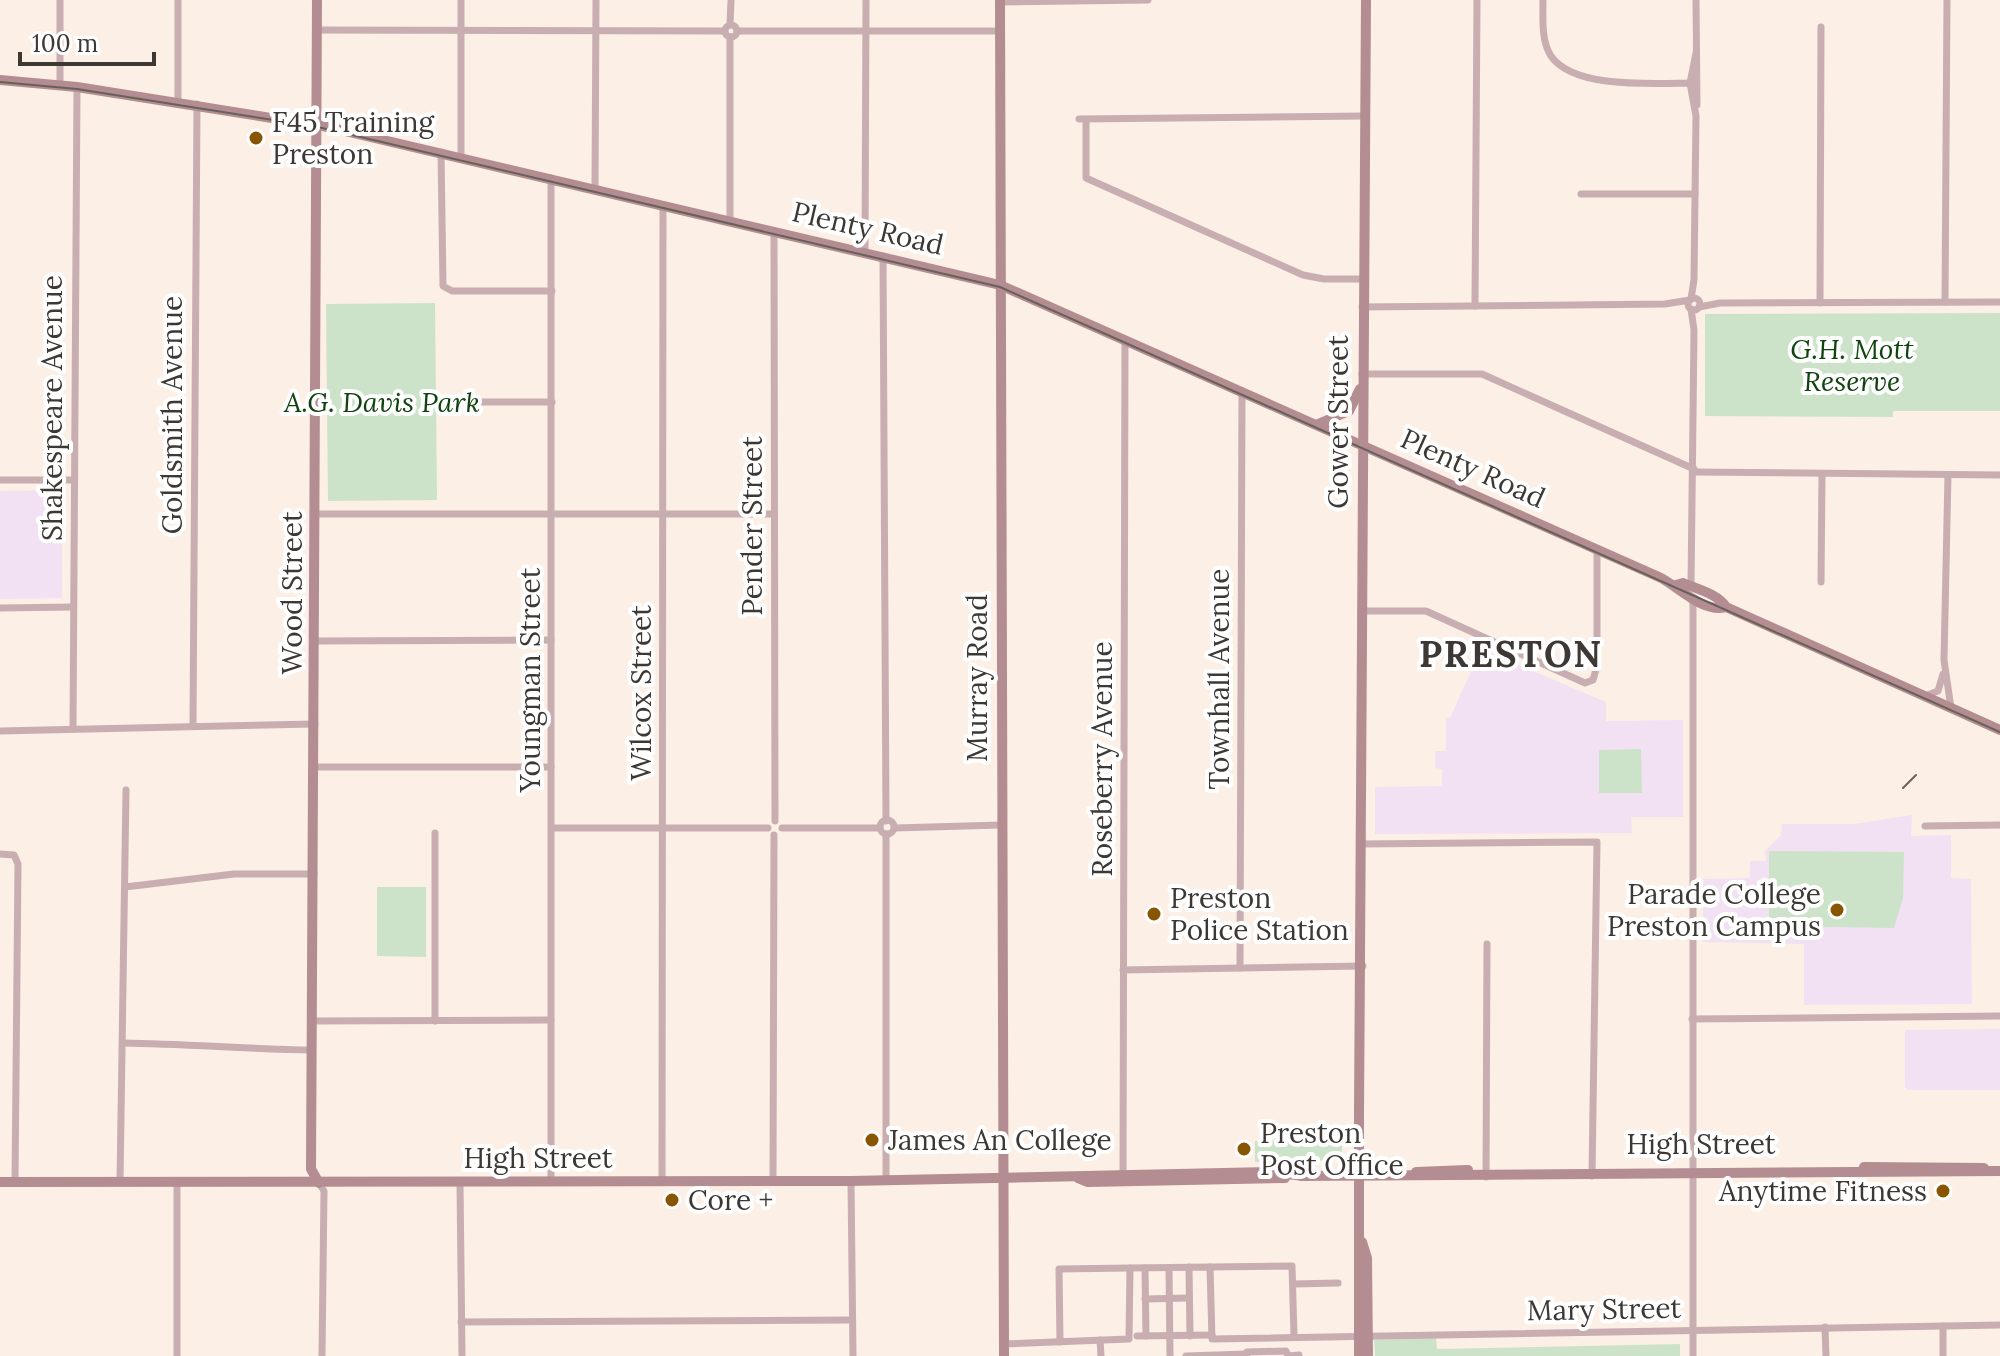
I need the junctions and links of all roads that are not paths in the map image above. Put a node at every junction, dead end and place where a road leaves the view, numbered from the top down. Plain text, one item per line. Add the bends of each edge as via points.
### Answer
1 (60, 0) edge
2 (178, 0) edge
3 (317, 0) edge
4 (461, 0) edge
5 (596, 0) edge
6 (731, 0) edge
7 (866, 0) edge
8 (1148, 0) edge
9 (1366, 0) edge
10 (1477, 0) edge
11 (1543, 0) edge
12 (1696, 0) edge
13 (1947, 0) edge
14 (1000, 1) edge
15 (1821, 27) dead end
16 (317, 30) junction
17 (461, 30) junction
18 (596, 30) junction
19 (728, 31) junction
20 (866, 31) junction
21 (1000, 31) junction
22 (0, 80) edge
23 (1693, 83) junction
24 (60, 85) junction
25 (77, 87) junction
26 (178, 102) junction
27 (197, 104) junction
28 (1365, 116) junction
29 (318, 125) junction
30 (441, 152) junction
31 (461, 157) junction
32 (551, 178) junction
33 (595, 189) junction
34 (1581, 194) dead end
35 (1695, 194) junction
36 (663, 205) junction
37 (730, 220) junction
38 (774, 231) junction
39 (865, 252) junction
40 (883, 256) junction
41 (1363, 279) junction
42 (1000, 285) junction
43 (552, 291) junction
44 (1945, 302) junction
45 (2000, 302) edge
46 (1820, 303) junction
47 (1694, 304) junction
48 (1475, 306) junction
49 (1362, 307) junction
50 (1125, 338) junction
51 (1362, 378) junction
52 (1242, 391) junction
53 (444, 402) dead end
54 (552, 402) junction
55 (1318, 424) junction
56 (1362, 444) junction
57 (1693, 470) junction
58 (1822, 474) junction
59 (1948, 475) junction
60 (2000, 475) edge
61 (0, 480) edge
62 (73, 480) junction
63 (552, 513) junction
64 (316, 514) junction
65 (663, 514) junction
66 (774, 514) junction
67 (1597, 549) junction
68 (1821, 582) dead end
69 (1692, 592) junction
70 (73, 607) junction
71 (0, 608) edge
72 (1361, 611) junction
73 (551, 640) junction
74 (315, 641) junction
75 (1944, 660) junction
76 (1925, 696) junction
77 (1951, 708) junction
78 (315, 724) junction
79 (193, 725) junction
80 (73, 729) junction
81 (2000, 730) edge
82 (0, 731) edge
83 (314, 767) junction
84 (551, 767) junction
85 (126, 790) dead end
86 (775, 821) junction
87 (1001, 825) junction
88 (2000, 825) edge
89 (1925, 826) dead end
90 (552, 828) junction
91 (663, 828) junction
92 (782, 828) junction
93 (884, 828) junction
94 (771, 831) junction
95 (435, 833) dead end
96 (1360, 844) junction
97 (0, 854) edge
98 (314, 874) junction
99 (125, 887) junction
100 (1487, 944) dead end
101 (1359, 966) junction
102 (1240, 968) junction
103 (1123, 970) junction
104 (2000, 1016) edge
105 (1692, 1019) junction
106 (551, 1020) junction
107 (313, 1021) junction
108 (435, 1021) junction
109 (123, 1043) junction
110 (312, 1050) junction
111 (1692, 1171) junction
112 (2000, 1171) edge
113 (1592, 1172) junction
114 (1486, 1174) junction
115 (1360, 1175) junction
116 (1123, 1177) junction
117 (886, 1180) junction
118 (1001, 1180) junction
119 (662, 1181) junction
120 (773, 1181) junction
121 (851, 1181) junction
122 (0, 1182) edge
123 (15, 1182) junction
124 (120, 1182) junction
125 (177, 1182) junction
126 (551, 1182) junction
127 (319, 1183) junction
128 (460, 1183) junction
129 (1189, 1267) junction
130 (1210, 1267) junction
131 (1130, 1268) junction
132 (1145, 1268) junction
133 (1169, 1268) junction
134 (1169, 1283) junction
135 (1189, 1283) junction
136 (1338, 1283) dead end
137 (1293, 1284) junction
138 (1169, 1298) junction
139 (1189, 1298) junction
140 (1145, 1299) junction
141 (852, 1320) junction
142 (461, 1322) junction
143 (2000, 1325) edge
144 (1943, 1326) junction
145 (1825, 1327) junction
146 (1693, 1330) junction
147 (1212, 1335) junction
148 (1363, 1335) junction
149 (1170, 1336) junction
150 (1188, 1336) junction
151 (1294, 1336) junction
152 (1100, 1340) junction
153 (1060, 1342) junction
154 (1003, 1350) edge
155 (1247, 1352) edge
156 (1229, 1355) edge
157 (1299, 1355) edge
158 (177, 1356) edge
159 (322, 1356) edge
160 (462, 1356) edge
161 (853, 1356) edge
162 (1101, 1356) edge
163 (1170, 1356) edge
164 (1186, 1356) edge
165 (1207, 1356) edge
166 (1359, 1356) edge
167 (1368, 1356) edge
168 (1693, 1356) edge
169 (1826, 1356) edge
170 (1943, 1356) edge

1 - 24 street
2 - 26 street
3 - 16 main road, Wood Street
4 - 17 street
5 - 18 street
6 - 19 street
7 - 20 street
8 - 14 street
9 - 28 main road, Gower Street
10 - 48 street
11 - 23 street via 1550,55 1567,72 1591,80
12 - 23 street
13 - 44 street
14 - 21 main road, Murray Road
15 - 46 street
16 - 17 street
16 - 29 main road, Wood Street
17 - 18 street
17 - 31 street
18 - 19 street
18 - 33 street
19 - 20 street
19 - 37 street
20 - 21 street
20 - 39 street
21 - 42 main road, Murray Road
22 - 24 main road, Plenty Road
23 - 35 street
24 - 25 main road, Plenty Road
25 - 26 main road, Plenty Road
25 - 62 street, Shakespeare Avenue
26 - 27 main road, Plenty Road
27 - 29 main road, Plenty Road
27 - 79 street, Goldsmith Avenue
28 - 41 main road, Gower Street
28 - 41 street via 1083,120 1086,178 1303,275
29 - 30 main road, Plenty Road
29 - 64 main road, Wood Street
30 - 31 main road, Plenty Road
30 - 43 street via 443,286 452,291
31 - 32 main road, Plenty Road
32 - 33 main road, Plenty Road
32 - 43 street, Youngman Street
33 - 36 main road, Plenty Road
34 - 35 street
35 - 47 street
36 - 37 main road, Plenty Road
36 - 65 street, Wilcox Street
37 - 38 main road, Plenty Road
38 - 39 main road, Plenty Road
38 - 66 street, Pender Street
39 - 40 main road, Plenty Road
40 - 42 main road, Plenty Road
40 - 93 street
41 - 49 main road, Gower Street
42 - 50 main road, Plenty Road
42 - 87 main road, Murray Road
43 - 54 street, Youngman Street
44 - 45 street
44 - 46 street
46 - 47 street
47 - 48 street
47 - 57 street
48 - 49 street
49 - 51 main road, Gower Street
50 - 52 main road, Plenty Road
50 - 103 street, Roseberry Avenue
51 - 55 main road via 1349,411
51 - 56 main road, Gower Street
51 - 57 street via 1482,374
52 - 55 main road, Plenty Road
52 - 102 street, Townhall Avenue
53 - 54 street
54 - 63 street, Youngman Street
55 - 56 main road, Plenty Road
56 - 67 main road, Plenty Road
56 - 72 main road, Gower Street
57 - 58 street
57 - 69 street
58 - 59 street
58 - 68 street
59 - 60 street
59 - 75 street
61 - 62 street
62 - 70 street, Shakespeare Avenue
63 - 64 street
63 - 65 street
63 - 73 street, Youngman Street
64 - 74 main road, Wood Street
65 - 66 street
65 - 91 street, Wilcox Street
66 - 86 street, Pender Street
67 - 69 main road, Plenty Road via 1679,591
67 - 72 street via 1597,666 1593,680 1585,683 1426,611
69 - 76 main road, Plenty Road via 1719,609 1726,607
69 - 105 street
70 - 71 street
70 - 80 street, Shakespeare Avenue
72 - 96 main road, Gower Street
73 - 74 street
73 - 84 street, Youngman Street
74 - 78 main road, Wood Street
75 - 76 street via 1939,689
75 - 77 street
76 - 77 main road, Plenty Road
77 - 81 main road, Plenty Road
78 - 79 street
78 - 83 main road, Wood Street
79 - 80 street
80 - 82 street
83 - 84 street
83 - 98 main road, Wood Street
84 - 90 street, Youngman Street
85 - 99 street
86 - 92 street
86 - 94 street
87 - 93 street
87 - 118 main road, Murray Road
88 - 89 street
90 - 91 street
90 - 106 street, Youngman Street
91 - 94 street
91 - 119 street, Wilcox Street
92 - 93 street
92 - 94 street
93 - 117 street
94 - 120 street
95 - 108 street
96 - 101 main road, Gower Street
96 - 113 street via 1597,842
97 - 123 street via 14,855 18,864
98 - 99 street via 234,874
98 - 107 main road, Wood Street
99 - 109 street
100 - 114 street
101 - 102 street
101 - 115 main road, Gower Street
102 - 103 street
103 - 116 street, Roseberry Avenue
104 - 105 street
105 - 111 street
106 - 108 street
106 - 126 street, Youngman Street
107 - 108 street
107 - 110 main road, Wood Street
109 - 110 street
109 - 124 street
110 - 127 main road, Wood Street via 311,1169
111 - 112 main road, High Street
111 - 113 main road, High Street
111 - 146 street
113 - 114 main road, High Street
114 - 115 main road, High Street
115 - 116 main road, High Street
115 - 148 main road, Gower Street
116 - 118 main road, High Street
117 - 118 main road, High Street
117 - 121 main road, High Street
118 - 154 main road, Murray Road
119 - 120 main road, High Street
119 - 126 main road, High Street
120 - 121 main road, High Street
121 - 141 street
122 - 123 main road, High Street
123 - 124 main road, High Street
124 - 125 main road, High Street
125 - 127 main road, High Street
125 - 158 street
126 - 128 main road, High Street
127 - 128 main road, High Street
127 - 159 street via 324,1191
128 - 142 street
129 - 130 street
129 - 133 street
129 - 135 street
130 - 137 street via 1292,1266
130 - 147 street
131 - 132 street
131 - 152 street via 1129,1339
131 - 153 street via 1059,1269
132 - 133 street
132 - 140 street
133 - 134 street
134 - 135 street
134 - 138 street
135 - 139 street
136 - 137 street
137 - 151 street
138 - 139 street
138 - 140 street
138 - 149 street
139 - 150 street
140 - 149 street, Mary Street via 1142,1336
141 - 142 street
141 - 161 street
142 - 160 street
143 - 144 street, Mary Street
144 - 145 street, Mary Street
144 - 170 street
145 - 146 street, Mary Street
145 - 169 street
146 - 148 street, Mary Street
146 - 168 street
147 - 150 street, Mary Street
147 - 151 street, Mary Street
148 - 151 street, Mary Street
148 - 166 main road
148 - 167 main road
149 - 150 street, Mary Street
149 - 163 street
150 - 164 street
152 - 153 street
152 - 162 street
153 - 154 street
155 - 156 street
155 - 157 street
156 - 165 street
164 - 165 street

